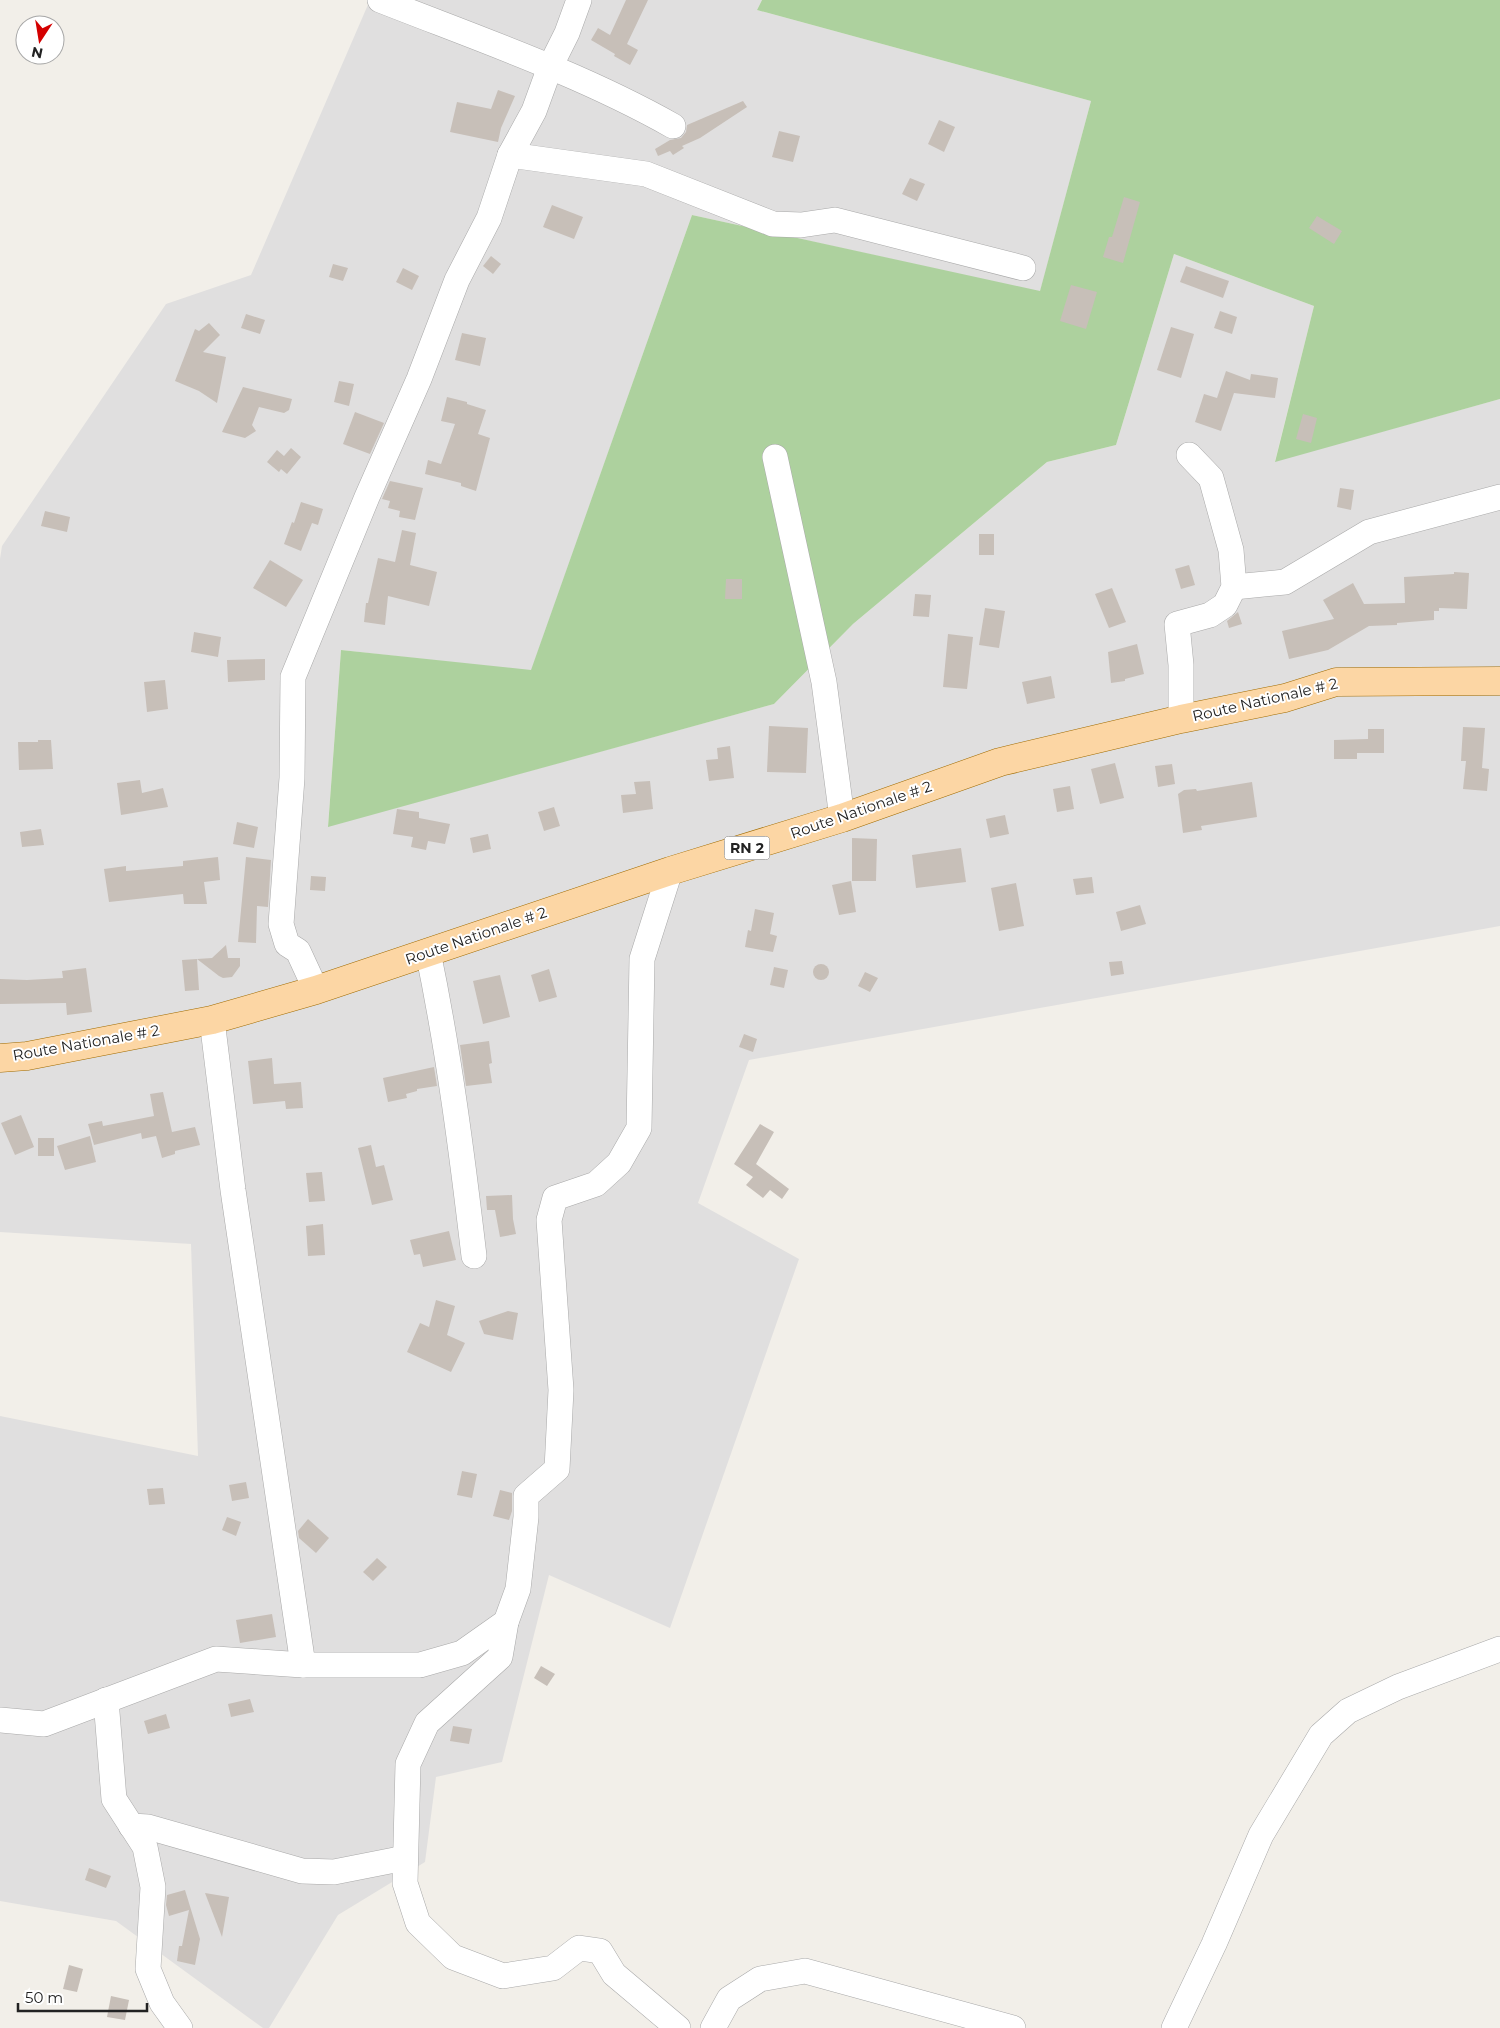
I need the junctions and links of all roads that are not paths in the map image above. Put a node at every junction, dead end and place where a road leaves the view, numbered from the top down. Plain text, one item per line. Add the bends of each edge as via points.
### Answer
1 (380, 0) edge
2 (579, 0) edge
3 (550, 67) junction
4 (673, 126) dead end
5 (510, 155) junction
6 (1023, 268) dead end
7 (1189, 455) dead end
8 (774, 458) dead end
9 (1500, 497) edge
10 (1234, 587) junction
11 (1500, 681) edge
12 (1181, 719) junction
13 (842, 818) junction
14 (670, 871) junction
15 (428, 952) junction
16 (316, 990) junction
17 (212, 1020) junction
18 (0, 1058) edge
19 (474, 1256) dead end
20 (506, 1622) junction
21 (1500, 1649) edge
22 (303, 1665) junction
23 (106, 1700) junction
24 (0, 1720) edge
25 (131, 1826) junction
26 (405, 1858) junction
27 (180, 2028) edge
28 (678, 2028) edge
29 (713, 2028) edge
30 (1013, 2028) edge
31 (1174, 2028) edge

1 - 3 street
2 - 3 street
3 - 4 street via 636,105
3 - 5 street via 534,111
5 - 6 street via 646,174 773,224 801,225 835,220
5 - 16 street via 489,218 457,280 419,379 293,677 292,778 281,924 287,944 298,951
7 - 10 street via 1211,478 1231,550
8 - 13 street via 824,682
9 - 10 street via 1369,532 1285,582
10 - 12 street via 1225,605 1210,615 1177,624
11 - 12 main road, Route Nationale # 2 / RN 2 via 1336,682 1285,698
12 - 13 main road, Route Nationale # 2 / RN 2 via 1000,762
13 - 14 main road, Route Nationale # 2 / RN 2
14 - 15 main road, Route Nationale # 2 / RN 2
14 - 20 street via 642,959 639,1128 619,1163 596,1184 555,1198 549,1220 561,1390 557,1468 526,1496 518,1589
15 - 16 main road, Route Nationale # 2 / RN 2
15 - 19 street via 456,1109
16 - 17 main road, Route Nationale # 2 / RN 2
17 - 18 main road, Route Nationale # 2 / RN 2 via 26,1056
17 - 22 street via 233,1190
20 - 22 street via 462,1653 420,1665
20 - 26 street via 500,1657 427,1723 408,1764
21 - 31 street via 1357,1706 1321,1735 1261,1835
22 - 23 street via 216,1659
23 - 24 street via 44,1724
23 - 25 street via 114,1800
25 - 26 street via 148,1827 302,1871 334,1872
25 - 27 street via 145,1847 153,1886 148,1969 162,2004
26 - 28 street via 405,1883 418,1923 452,1956 503,1976 553,1968 579,1948 600,1951 614,1974
29 - 30 street via 729,1999 760,1979 805,1971

